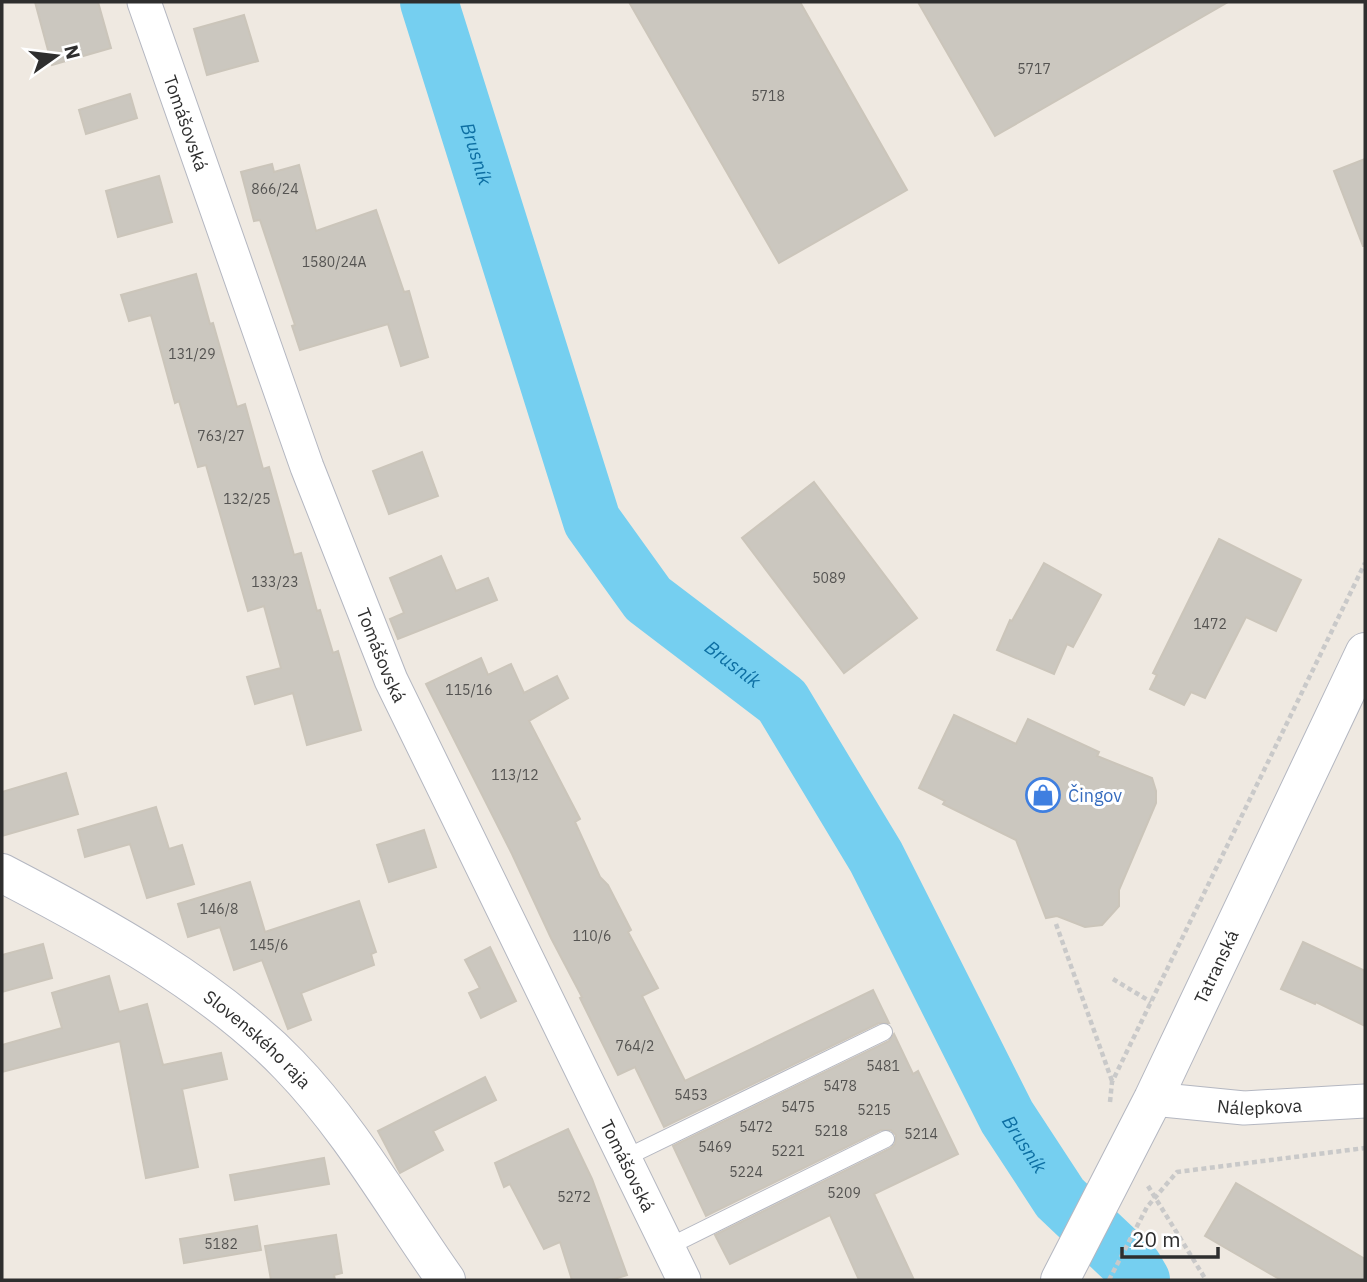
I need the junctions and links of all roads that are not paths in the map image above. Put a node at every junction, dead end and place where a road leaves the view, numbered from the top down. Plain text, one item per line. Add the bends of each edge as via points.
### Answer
1 (144, 2) edge
2 (1365, 652) edge
3 (2, 873) edge
4 (884, 1032) dead end
5 (1153, 1099) junction
6 (1365, 1101) edge
7 (886, 1139) dead end
8 (625, 1158) junction
9 (668, 1247) junction
10 (446, 1280) edge
11 (684, 1280) edge
12 (1060, 1280) edge

1 - 8 street, Tomášovská via 307,467 391,680
2 - 5 main road, Tatranská
3 - 10 main road, Slovenského raja via 154,959 262,1038 347,1136
4 - 8 lane
5 - 6 street, Nálepkova via 1244,1108
5 - 12 main road, Tatranská via 1131,1174
7 - 9 lane
8 - 9 street, Tomášovská
9 - 11 street, Tomášovská

